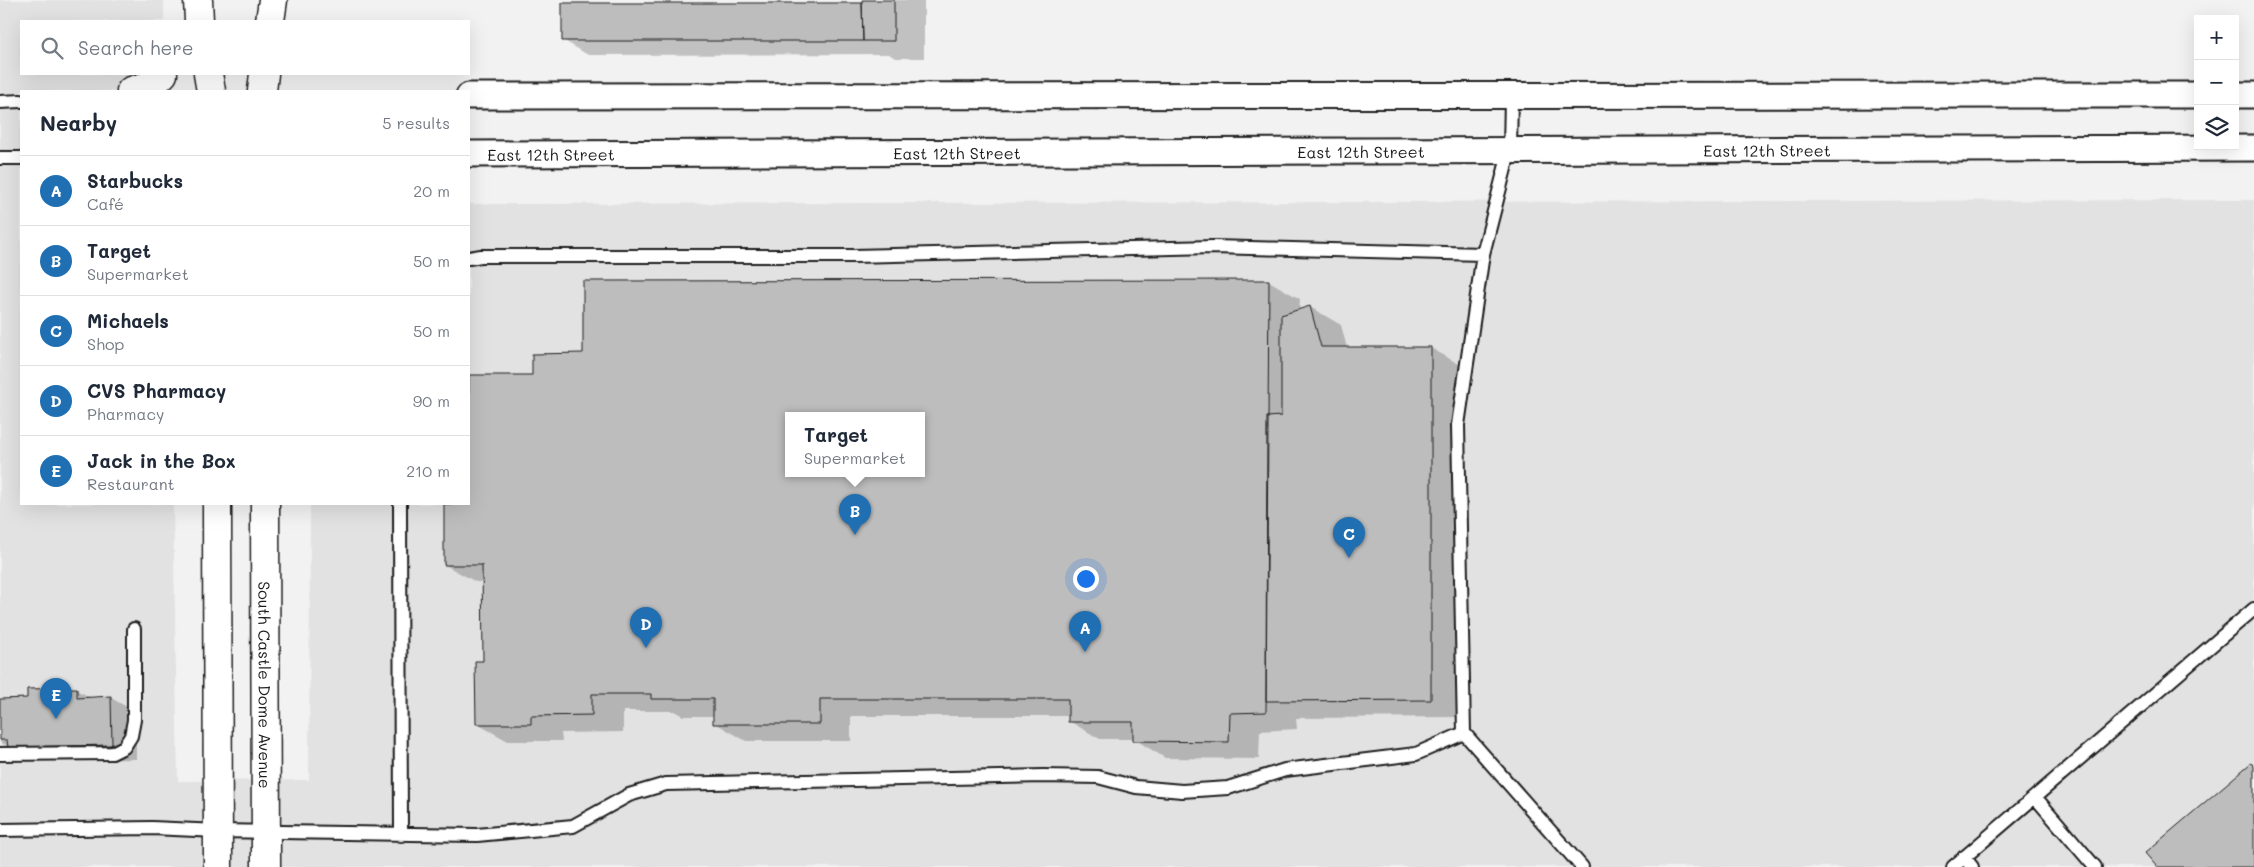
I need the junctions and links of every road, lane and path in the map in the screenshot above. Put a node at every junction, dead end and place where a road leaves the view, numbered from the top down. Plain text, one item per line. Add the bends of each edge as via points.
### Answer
1 (273, 0) edge
2 (270, 20) edge
3 (162, 75) edge
4 (208, 75) edge
5 (264, 75) edge
6 (134, 90) edge
7 (211, 90) edge
8 (262, 90) edge
9 (2239, 95) edge
10 (2254, 95) edge
11 (470, 96) edge
12 (2194, 96) edge
13 (1511, 97) junction
14 (20, 101) edge
15 (0, 102) edge
16 (2254, 148) edge
17 (1510, 149) junction
18 (470, 154) edge
19 (0, 158) edge
20 (20, 158) edge
21 (1483, 254) junction
22 (470, 258) edge
23 (217, 505) edge
24 (265, 505) edge
25 (400, 505) edge
26 (2254, 609) edge
27 (134, 629) dead end
28 (1464, 732) junction
29 (0, 754) edge
30 (2035, 797) junction
31 (0, 830) edge
32 (218, 832) junction
33 (266, 832) junction
34 (401, 835) junction
35 (1968, 862) edge
36 (218, 867) edge
37 (266, 867) edge
38 (1582, 867) edge
39 (1953, 867) edge
40 (2095, 867) edge

1 - 2 street
3 - 6 street via 153,84
4 - 7 street
5 - 8 street
9 - 10 street
11 - 13 street
12 - 13 street
13 - 17 lane
14 - 15 lane
16 - 17 street, East 12th Street
17 - 18 street, East 12th Street
17 - 21 lane
19 - 20 lane
21 - 22 lane via 1213,247 854,256
21 - 28 lane via 1458,425
23 - 32 street
24 - 33 street, South Castle Dome Avenue
25 - 34 lane
26 - 30 lane
27 - 29 lane via 134,720 131,736 124,747 112,753
28 - 34 lane via 1416,754 1285,770 1228,788 1182,791 1136,787 1098,777 1043,776 666,784 629,795 572,826 477,835
28 - 38 lane
30 - 35 lane
30 - 40 lane
31 - 32 lane via 152,828
32 - 33 lane
32 - 36 street
33 - 34 lane
33 - 37 street, South Castle Dome Avenue
35 - 39 lane

